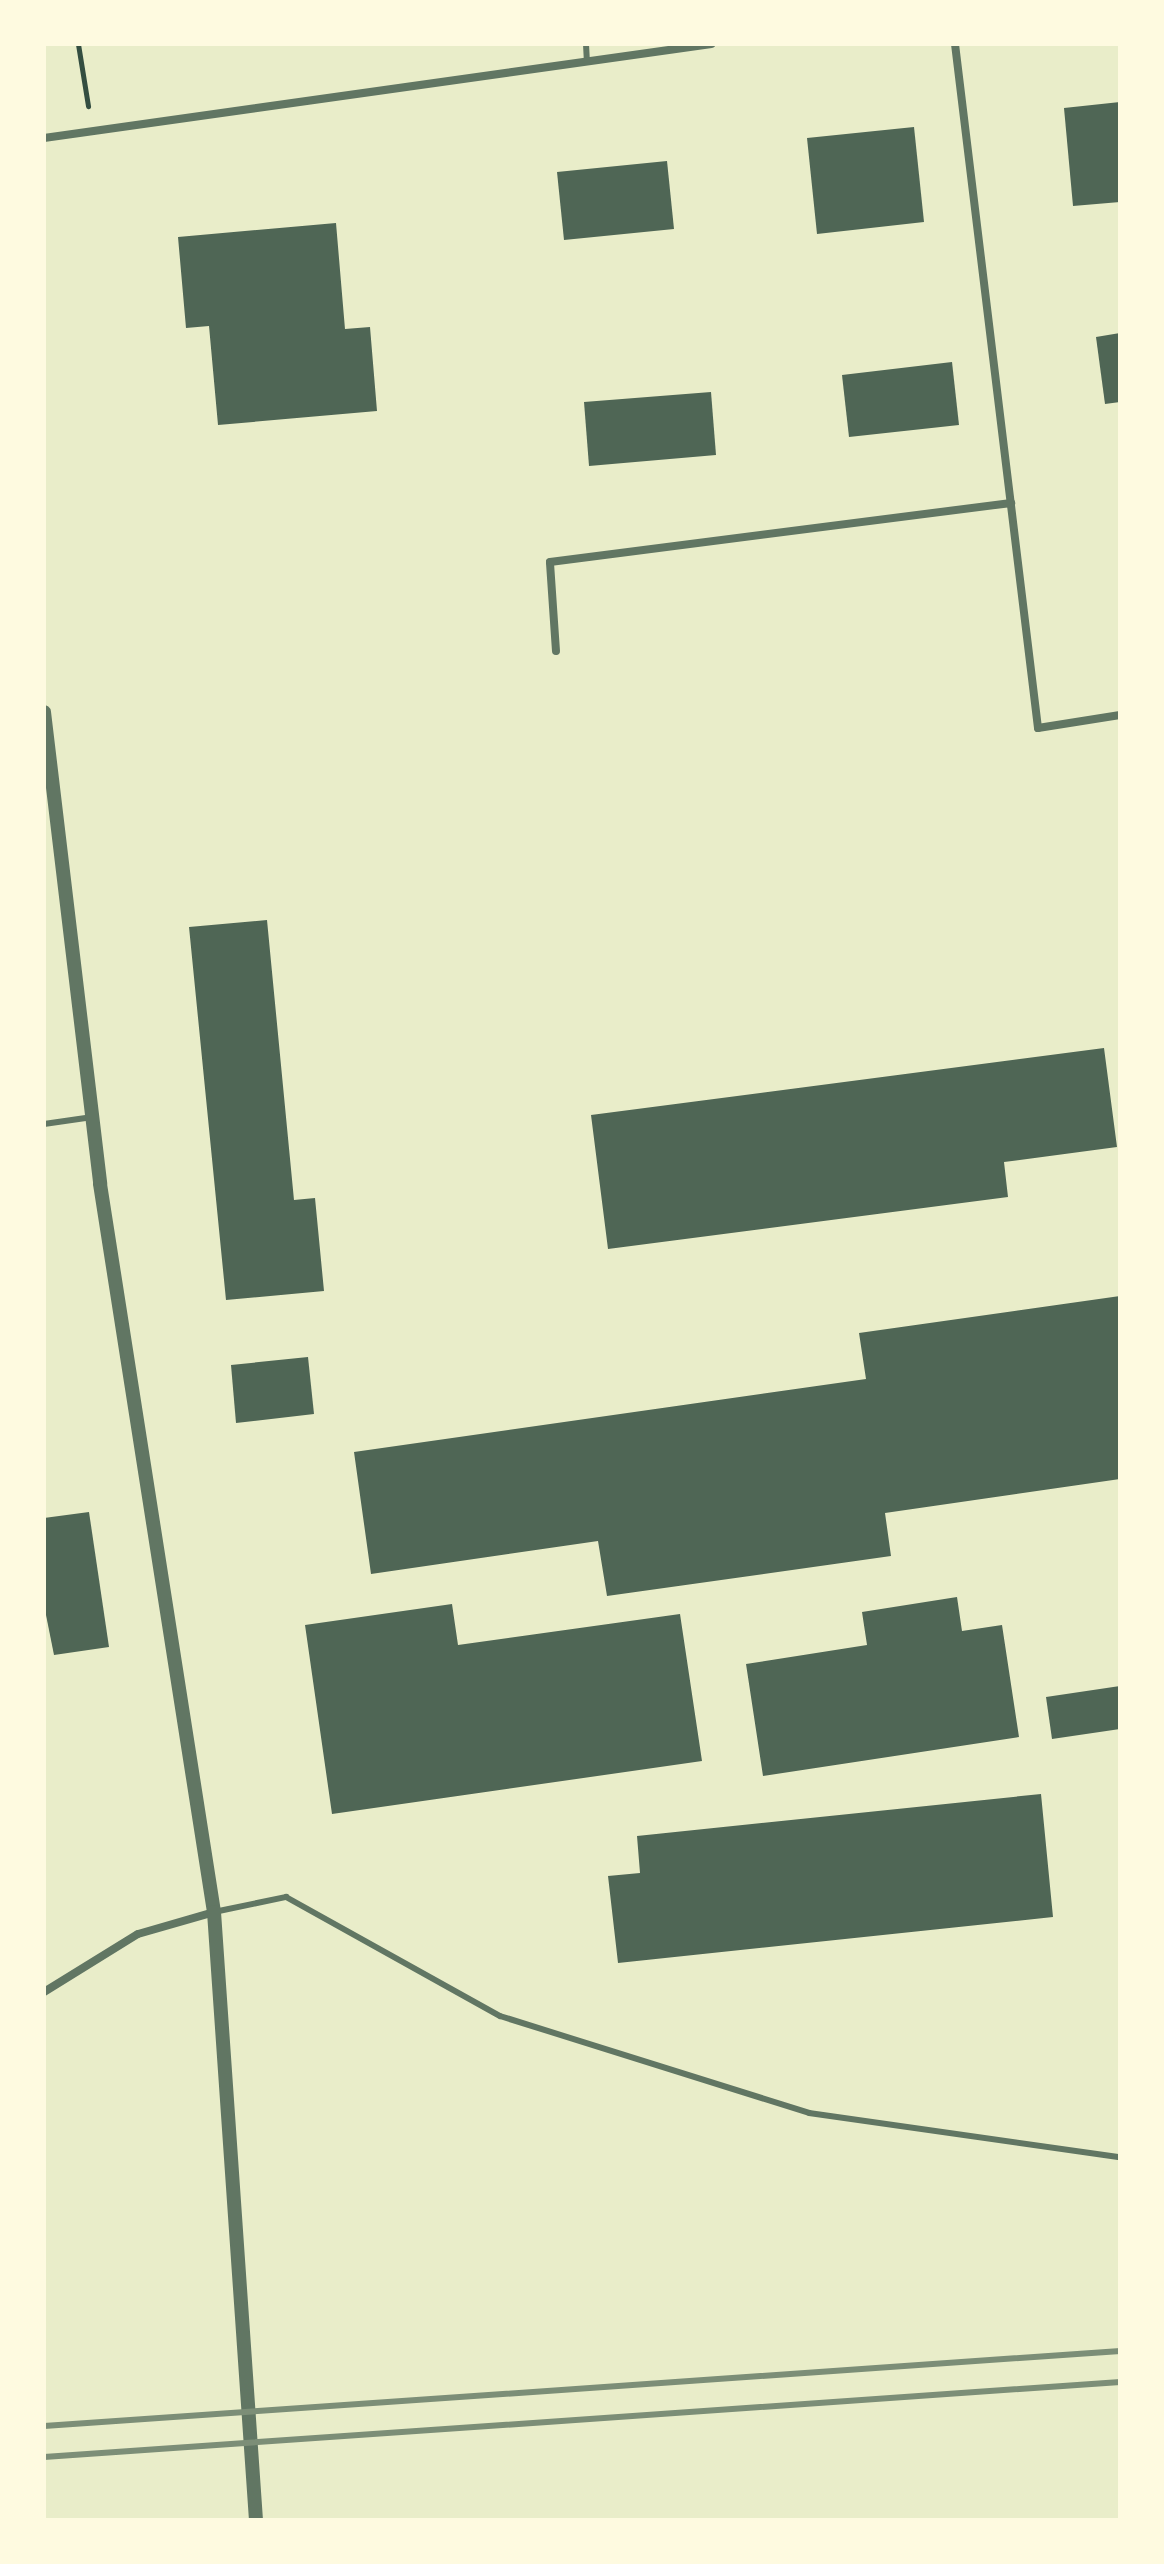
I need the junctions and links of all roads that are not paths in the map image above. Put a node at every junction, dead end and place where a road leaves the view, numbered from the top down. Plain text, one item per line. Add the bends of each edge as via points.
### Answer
1 (586, 44) edge
2 (711, 44) edge
3 (955, 44) edge
4 (587, 61) junction
5 (44, 138) edge
6 (1011, 503) junction
7 (556, 651) dead end
8 (44, 712) edge
9 (1120, 715) edge
10 (92, 1117) junction
11 (44, 1124) edge
12 (214, 1912) junction
13 (44, 1992) edge
14 (1120, 2157) edge
15 (256, 2520) edge

1 - 4 lane
2 - 4 street
3 - 6 street
4 - 5 street
6 - 7 street via 550,562
6 - 9 street via 1038,728
8 - 10 street
10 - 11 lane
10 - 12 street
12 - 13 street via 138,1934
12 - 14 lane via 286,1897 500,2016 809,2113
12 - 15 street

